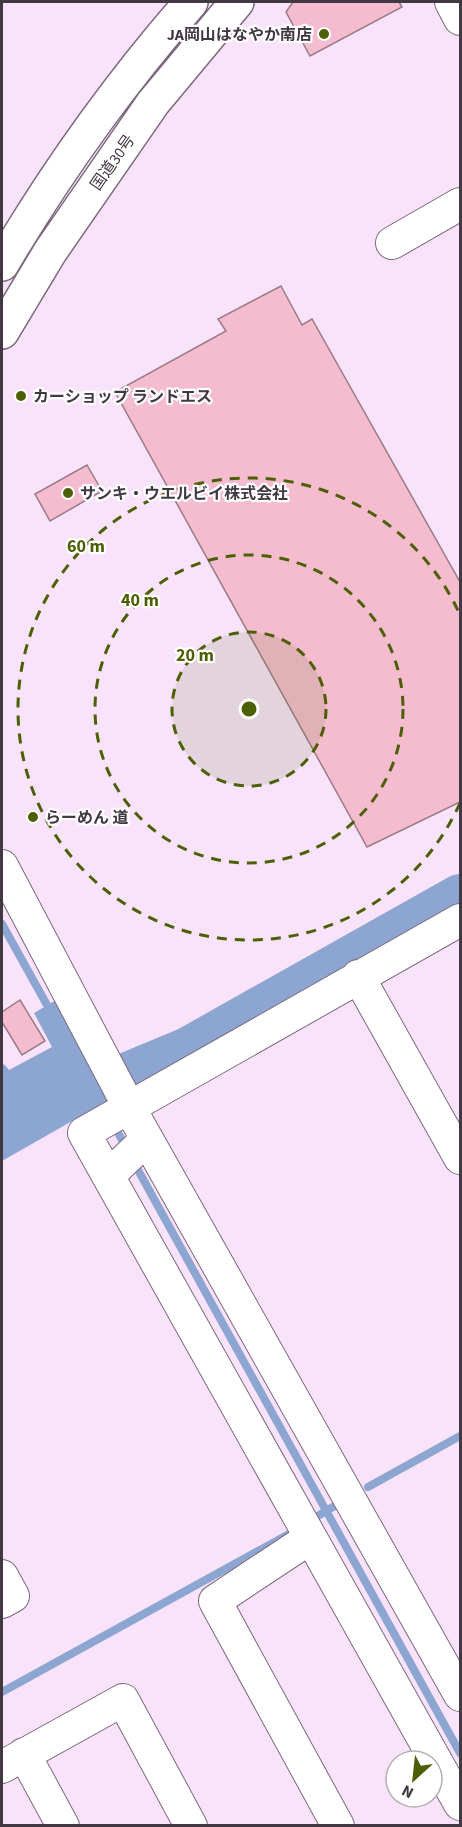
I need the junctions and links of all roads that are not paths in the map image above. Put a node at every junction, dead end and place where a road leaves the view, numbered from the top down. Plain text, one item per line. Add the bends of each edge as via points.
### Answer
1 (191, 2) edge
2 (237, 2) edge
3 (451, 2) edge
4 (460, 20) edge
5 (460, 204) edge
6 (392, 243) dead end
7 (2, 264) edge
8 (2, 332) edge
9 (2, 866) edge
10 (460, 920) edge
11 (358, 976) junction
12 (125, 1109) junction
13 (143, 1142) junction
14 (460, 1158) edge
15 (111, 1173) junction
16 (310, 1538) junction
17 (2, 1576) edge
18 (2, 1602) edge
19 (460, 1695) edge
20 (13, 1760) edge
21 (460, 1804) edge
22 (63, 1826) edge
23 (191, 1826) edge
24 (338, 1826) edge

1 - 7 highway via 126,81 57,175
2 - 8 highway, 国道30号 via 153,103 50,252
3 - 4 street
5 - 6 street
9 - 12 street
10 - 11 street
11 - 12 street
11 - 14 street
12 - 13 street
12 - 15 street via 84,1133
13 - 15 street
13 - 19 street
15 - 16 street
16 - 21 street
16 - 24 street via 215,1601
17 - 18 street via 13,1596
20 - 22 street
20 - 23 street via 123,1700

